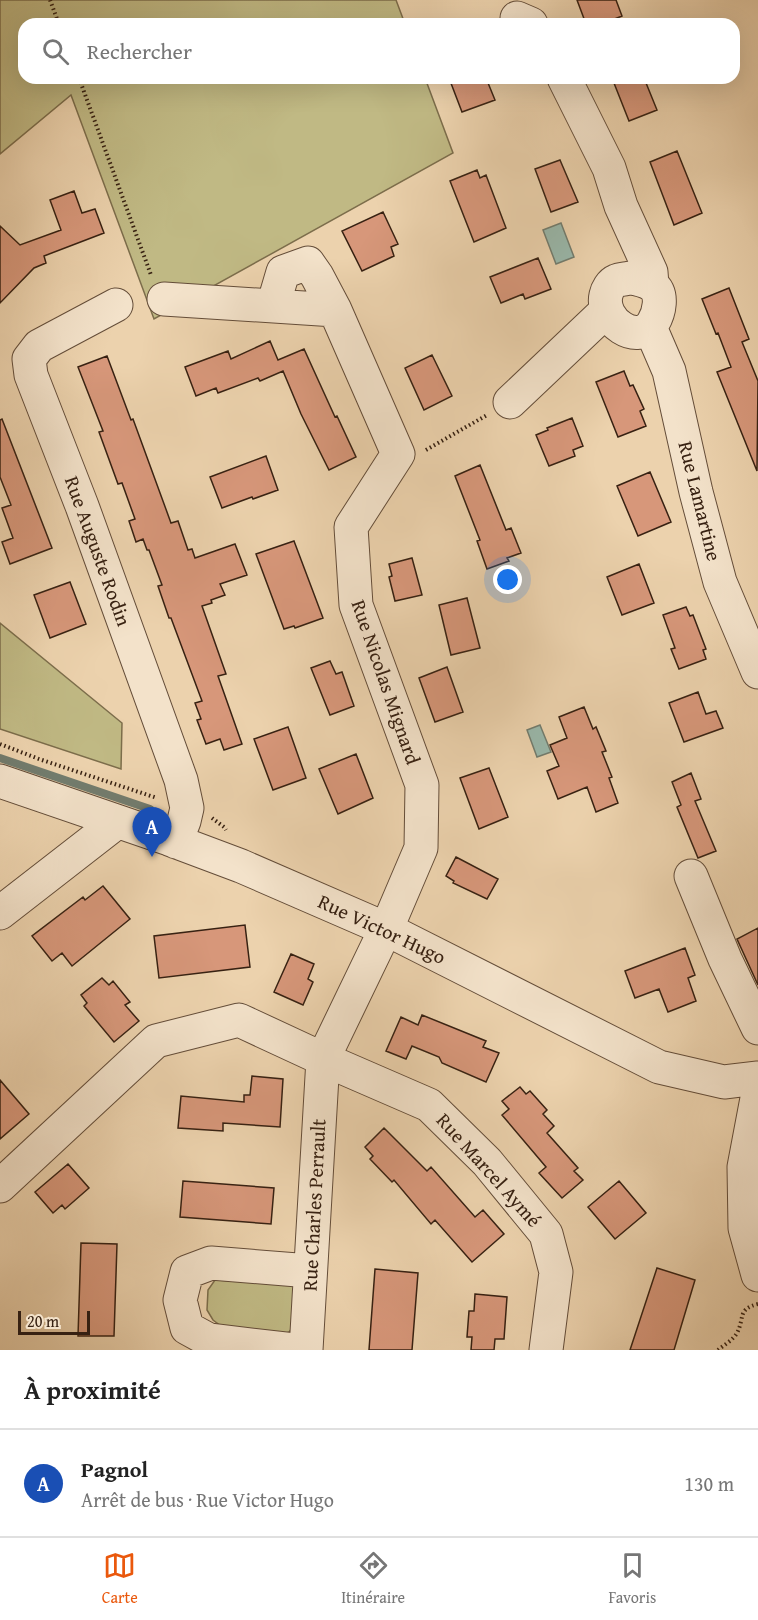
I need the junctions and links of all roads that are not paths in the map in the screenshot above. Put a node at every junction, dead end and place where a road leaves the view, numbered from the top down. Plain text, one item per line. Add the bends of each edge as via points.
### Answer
1 (567, 84) edge
2 (621, 206) junction
3 (616, 281) junction
4 (652, 285) junction
5 (167, 299) road end
6 (116, 305) dead end
7 (273, 306) junction
8 (335, 310) junction
9 (606, 311) junction
10 (650, 327) junction
11 (510, 402) road end
12 (758, 672) edge
13 (0, 781) edge
14 (117, 822) junction
15 (176, 842) junction
16 (691, 876) dead end
17 (0, 913) edge
18 (386, 929) junction
19 (758, 1028) edge
20 (323, 1059) junction
21 (758, 1078) edge
22 (758, 1093) edge
23 (0, 1186) edge
24 (310, 1271) junction
25 (758, 1275) edge
26 (294, 1350) edge
27 (306, 1350) edge
28 (546, 1350) edge

1 - 2 street via 609,168
2 - 3 street
2 - 4 street via 651,272
3 - 4 street via 630,278
3 - 9 street via 607,290
4 - 10 street via 660,301
5 - 7 street
6 - 15 street, Rue Auguste Rodin via 39,346 29,359 30,375 181,780 187,808
7 - 8 street
7 - 8 street via 283,272 308,263
8 - 18 street, Rue Nicolas Mignard via 398,454 351,527 356,605 422,785 421,848
9 - 10 street via 614,323 627,331 639,332
9 - 11 street
10 - 12 street, Rue Lamartine via 669,370 720,582
13 - 14 street, Rue Victor Hugo
14 - 15 street, Rue Victor Hugo
14 - 17 street
15 - 18 street, Rue Victor Hugo via 224,846 241,866
16 - 19 street
18 - 20 street, Rue Charles Perrault
18 - 21 street, Rue Victor Hugo via 659,1067 724,1082
20 - 23 street via 239,1020 156,1041
20 - 24 street, Rue Charles Perrault
20 - 28 street, Rue Marcel Aymé via 429,1105 487,1162 546,1234 556,1272
22 - 25 street via 744,1167 746,1228
24 - 26 street via 211,1263 187,1272 180,1300 187,1328 209,1340
24 - 27 street, Rue Charles Perrault

